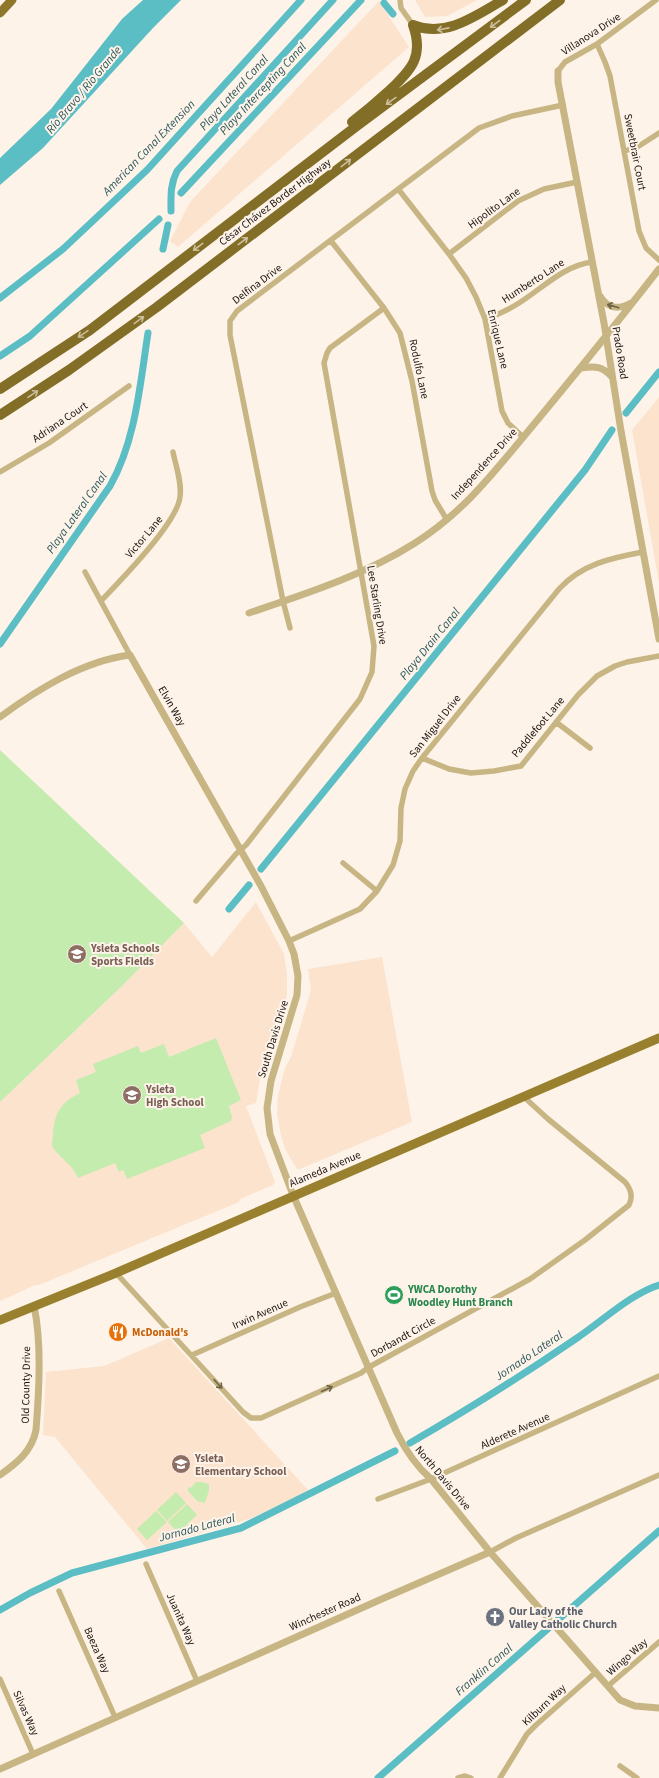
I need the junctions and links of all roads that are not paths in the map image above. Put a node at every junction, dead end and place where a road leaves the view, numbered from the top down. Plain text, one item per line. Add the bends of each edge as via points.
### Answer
1 (12, 0) edge
2 (400, 0) edge
3 (503, 0) edge
4 (526, 0) edge
5 (560, 0) edge
6 (656, 0) edge
7 (0, 13) edge
8 (412, 25) junction
9 (597, 44) junction
10 (558, 71) joint
11 (563, 105) junction
12 (659, 133) edge
13 (625, 151) junction
14 (293, 176) junction
15 (578, 182) junction
16 (399, 190) junction
17 (331, 241) junction
18 (449, 254) junction
19 (659, 260) edge
20 (592, 262) junction
21 (659, 269) edge
22 (598, 293) junction
23 (633, 302) junction
24 (384, 308) junction
25 (485, 319) junction
26 (606, 338) junction
27 (581, 368) junction
28 (612, 377) junction
29 (129, 386) dead end
30 (0, 389) edge
31 (0, 415) edge
32 (523, 438) junction
33 (173, 452) dead end
34 (0, 472) edge
35 (447, 520) junction
36 (643, 552) junction
37 (85, 572) dead end
38 (362, 572) junction
39 (101, 601) junction
40 (283, 601) junction
41 (249, 613) dead end
42 (290, 628) dead end
43 (659, 639) edge
44 (130, 655) junction
45 (659, 656) edge
46 (0, 717) edge
47 (556, 722) junction
48 (590, 748) dead end
49 (422, 758) junction
50 (240, 850) junction
51 (343, 863) dead end
52 (377, 891) junction
53 (196, 900) dead end
54 (289, 941) junction
55 (659, 1038) edge
56 (524, 1097) junction
57 (293, 1195) junction
58 (116, 1273) junction
59 (336, 1293) junction
60 (34, 1306) junction
61 (0, 1320) edge
62 (192, 1354) junction
63 (368, 1367) junction
64 (659, 1376) edge
65 (0, 1475) edge
66 (659, 1475) edge
67 (431, 1479) junction
68 (378, 1499) dead end
69 (490, 1552) junction
70 (146, 1564) dead end
71 (59, 1591) dead end
72 (659, 1642) edge
73 (596, 1672) junction
74 (0, 1679) edge
75 (197, 1681) junction
76 (608, 1686) junction
77 (659, 1708) edge
78 (116, 1717) junction
79 (33, 1754) junction
80 (620, 1766) dead end
81 (0, 1769) edge
82 (458, 1778) edge
83 (471, 1778) edge
84 (500, 1778) edge
85 (638, 1778) edge

1 - 7 highway
2 - 8 street via 401,8
3 -> 8 highway via 443,29 428,30
4 -> 14 highway, César Chávez Border Highway
31 -> 5 highway, César Chávez Border Highway via 69,370 157,307
6 - 9 street, Villanova Drive
8 - 14 highway via 418,43 415,60 409,71
9 - 10 street, Villanova Drive via 565,62
9 - 13 street, Sweetbrair Court via 610,76
10 - 11 street, Prado Road
11 - 15 street, Prado Road
11 - 16 street, Delfina Drive via 512,116 479,128
12 - 13 street via 639,146
13 - 19 street, Sweetbrair Court via 639,231 646,248
14 -> 30 highway, César Chávez Border Highway via 90,330
15 - 18 street, Hipolito Lane via 544,189 524,198
15 - 20 street, Prado Road
16 - 17 street, Delfina Drive
16 - 18 street, Enrique Lane
17 - 24 street, Rodulfo Lane
17 - 40 street, Delfina Drive via 238,311 230,321 230,335
18 - 25 street, Enrique Lane via 466,278
20 - 22 street, Prado Road
20 - 25 street, Humberto Lane via 567,270 504,312
21 - 23 street, Independence Drive
23 -> 22 street via 623,307 613,307 603,301
22 - 26 street, Prado Road
23 - 26 street, Independence Drive
24 - 35 street, Rodulfo Lane via 404,344 432,491
24 - 38 street, Lee Starling Drive via 330,348 324,362
25 - 32 street, Enrique Lane via 502,411 508,423
26 - 27 street, Independence Drive
26 - 28 street, Prado Road
27 - 28 street via 598,366
27 - 32 street, Independence Drive
28 - 36 street, Prado Road
29 - 34 street, Adriana Court via 49,443
32 - 35 street, Independence Drive via 473,497
33 - 39 street, Victor Lane via 180,485 175,515
35 - 38 street, Independence Drive via 414,544
36 - 43 street, Prado Road
36 - 49 street, San Miguel Drive via 604,560 567,580
37 - 39 street, Elvin Way
38 - 40 street, Independence Drive
38 - 50 street, Lee Starling Drive via 374,646 372,672 367,685 355,705
39 - 44 street, Elvin Way
40 - 41 street, Independence Drive
40 - 42 street, Delfina Drive
44 - 46 street via 92,665 52,683
44 - 50 street, Elvin Way
45 - 47 street, Paddlefoot Lane via 627,662 597,676
47 - 48 street
47 - 49 street, Paddlefoot Lane via 525,762 516,767 483,772 459,772
49 - 52 street, San Miguel Drive via 405,789 398,852 388,876
50 - 53 street, Lee Starling Drive
50 - 54 street, South Davis Drive
51 - 52 street
52 - 54 street, San Miguel Drive via 360,908
54 - 57 street, South Davis Drive via 297,965 297,995 271,1081 267,1108 273,1146
55 - 56 main road, Alameda Avenue
56 - 57 main road, Alameda Avenue
56 - 63 street, Dorbandt Circle via 625,1182 631,1194 629,1205 530,1279
57 - 58 main road, Alameda Avenue
57 - 59 street, North Davis Drive
58 - 60 main road, Alameda Avenue
58 - 62 street, Dorbandt Circle
59 - 62 street, Irwin Avenue
59 - 63 street, North Davis Drive
60 - 61 main road, Alameda Avenue
60 - 65 street, Old County Drive via 38,1349 36,1430 27,1452
62 -> 63 street, Dorbandt Circle via 243,1412 254,1419 309,1397 361,1373
63 - 67 street, North Davis Drive via 406,1450 422,1472
64 - 67 street, Alderete Avenue
66 - 69 street, Winchester Road
67 - 68 street, Alderete Avenue
67 - 69 street, North Davis Drive
69 - 73 street, North Davis Drive
69 - 75 street, Winchester Road
70 - 75 street, Juanita Way
71 - 78 street, Baeza Way
72 - 76 street, Wingo Way
73 - 76 street, North Davis Drive
73 - 84 street, Kilburn Way via 527,1734
74 - 79 street, Silvas Way
75 - 78 street, Winchester Road
76 - 77 street, North Davis Drive via 627,1704
78 - 79 street, Winchester Road
79 - 81 street, Winchester Road
80 - 85 street
82 - 83 street

